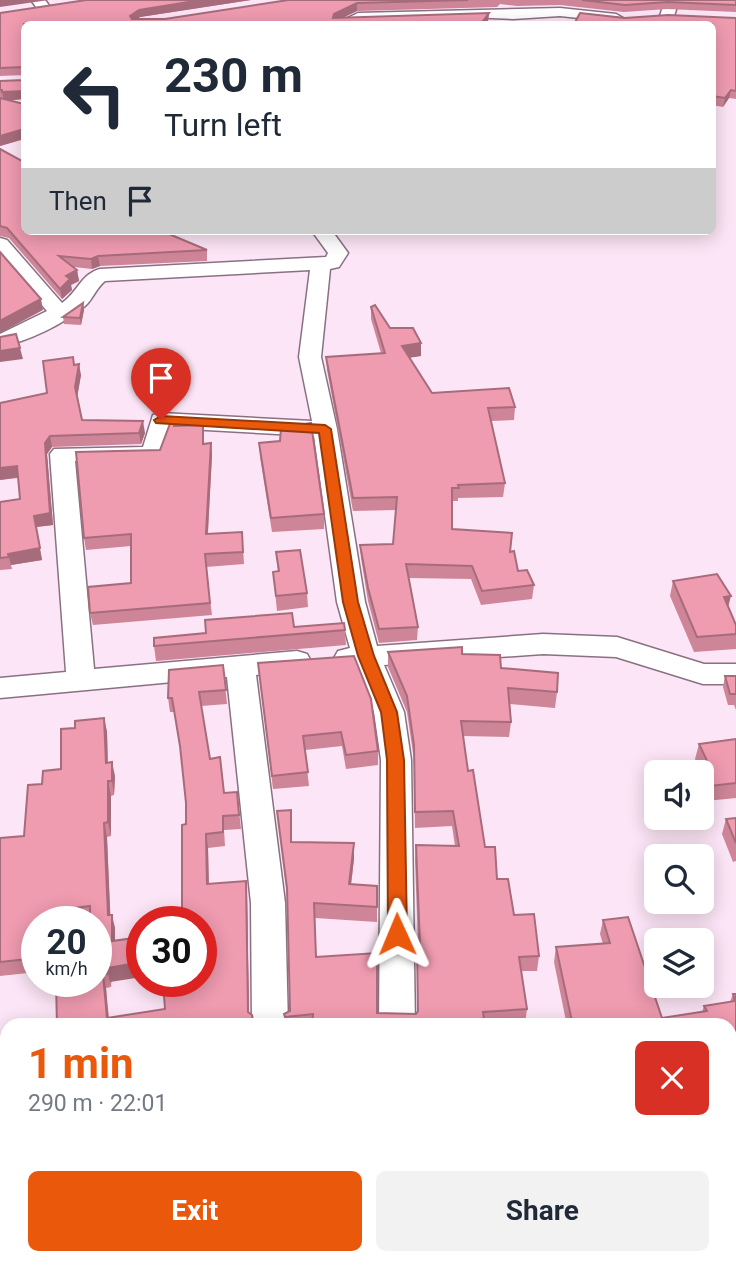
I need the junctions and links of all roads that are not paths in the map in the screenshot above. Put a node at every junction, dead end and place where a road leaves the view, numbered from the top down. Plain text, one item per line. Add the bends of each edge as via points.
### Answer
1 (486, 0) edge
2 (601, 0) edge
3 (672, 0) edge
4 (62, 5) edge
5 (36, 7) edge
6 (466, 13) junction
7 (593, 16) junction
8 (356, 17) edge
9 (668, 17) edge
10 (635, 19) edge
11 (325, 235) edge
12 (0, 244) edge
13 (321, 265) junction
14 (58, 311) junction
15 (0, 341) edge
16 (325, 429) junction
17 (366, 656) junction
18 (240, 665) junction
19 (736, 674) edge
20 (81, 682) junction
21 (0, 688) edge
22 (270, 1018) edge
23 (397, 1018) edge

1 - 6 street
2 - 7 street
3 - 9 street
4 - 5 street
6 - 7 street
6 - 8 street
7 - 10 street
11 - 13 street via 338,253 332,263
12 - 14 street
13 - 14 street via 100,275 88,282 78,302
13 - 16 street via 310,357
14 - 15 street via 29,330
16 - 17 street via 351,602
16 - 20 street via 161,420 153,454 62,454
17 - 18 street
17 - 19 street via 543,644 617,647 703,674
17 - 23 street via 389,712 396,760
18 - 20 street
18 - 22 street via 268,903
20 - 21 street

